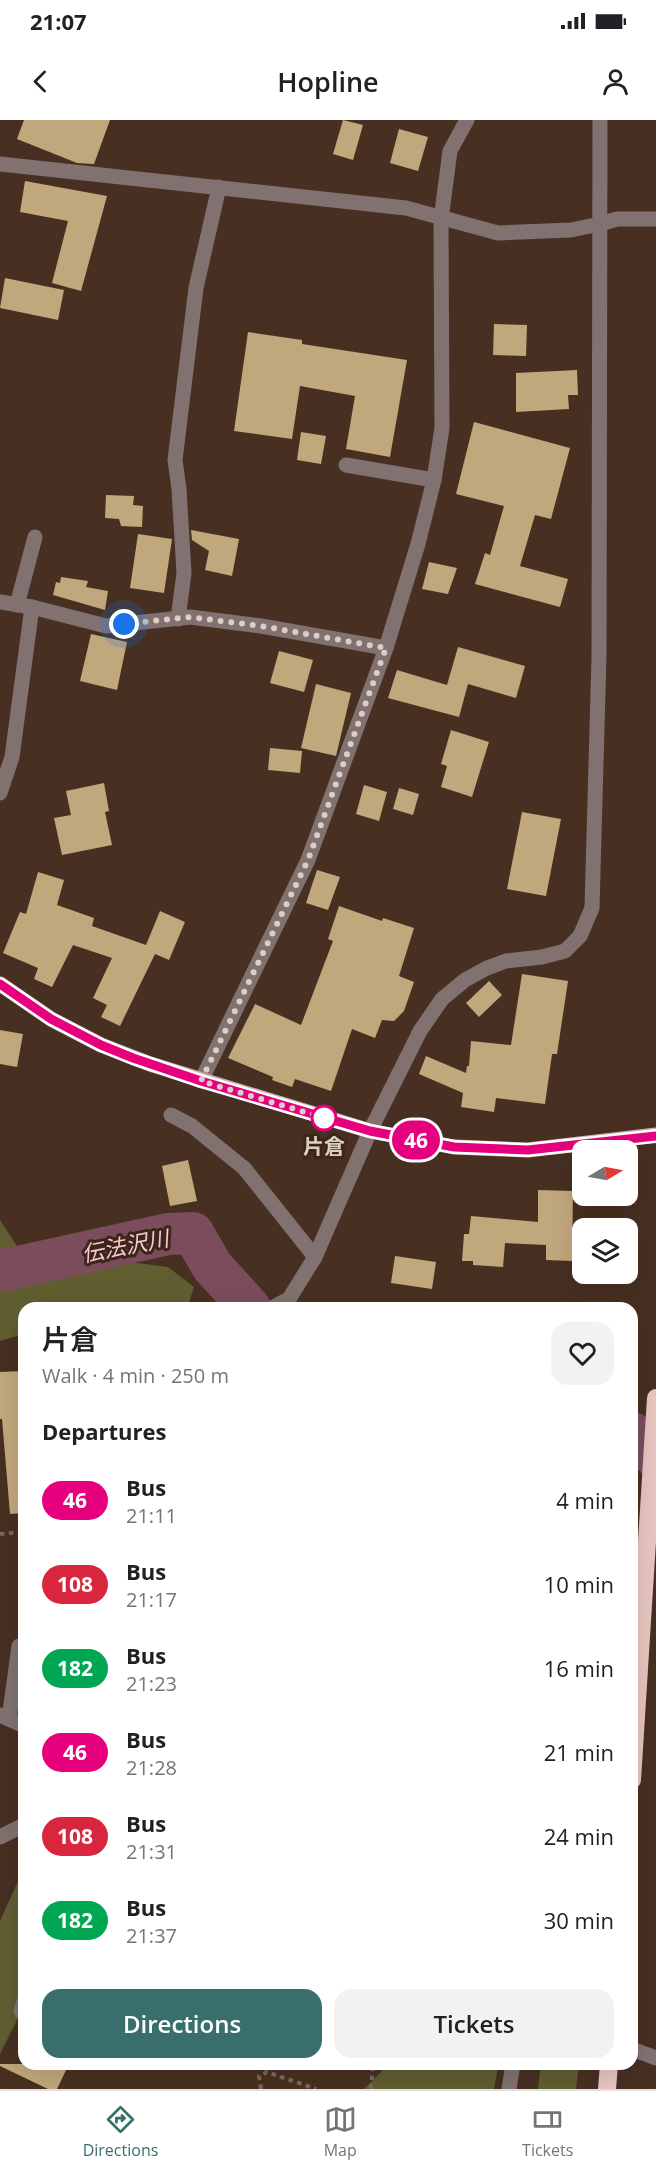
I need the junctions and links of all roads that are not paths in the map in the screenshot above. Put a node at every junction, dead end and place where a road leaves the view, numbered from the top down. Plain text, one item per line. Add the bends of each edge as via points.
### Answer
1 (467, 120) edge
2 (600, 120) edge
3 (0, 164) edge
4 (219, 187) junction
5 (441, 219) junction
6 (656, 219) edge
7 (600, 224) junction
8 (346, 465) dead end
9 (434, 480) junction
10 (35, 537) dead end
11 (0, 602) edge
12 (24, 606) junction
13 (178, 619) junction
14 (386, 648) junction
15 (0, 793) edge
16 (0, 984) edge
17 (201, 1081) junction
18 (171, 1115) dead end
19 (370, 1131) junction
20 (656, 1136) edge
21 (315, 1257) junction
22 (283, 1302) edge
23 (656, 1398) edge
24 (18, 1651) edge
25 (638, 1682) edge
26 (4, 1717) edge
27 (18, 1723) edge
28 (18, 1828) edge
29 (0, 1837) edge
30 (638, 2051) edge
31 (656, 2058) edge
32 (512, 2070) edge
33 (609, 2070) edge
34 (509, 2089) edge
35 (607, 2089) edge

1 - 5 street via 450,151
2 - 7 street
3 - 4 street
4 - 5 street via 406,208
4 - 13 street via 196,288 175,460 184,573
5 - 7 street via 498,233
5 - 9 street via 442,428
6 - 7 street via 617,219
7 - 19 street via 599,656 592,908 580,936 565,951 487,968 442,999 420,1030
8 - 9 street
9 - 14 street
10 - 12 street
11 - 12 street
12 - 13 street via 106,626
12 - 15 street via 12,757
13 - 14 street via 190,617 261,626
14 - 17 street via 308,860
16 - 17 main road via 51,1019 101,1045
17 - 19 main road
18 - 21 street via 192,1126 244,1168
19 - 20 main road via 454,1147 528,1150
19 - 21 street
21 - 22 street
23 - 25 highway
24 - 26 street
26 - 27 street
28 - 29 street
30 - 31 street
32 - 34 street
33 - 35 highway

